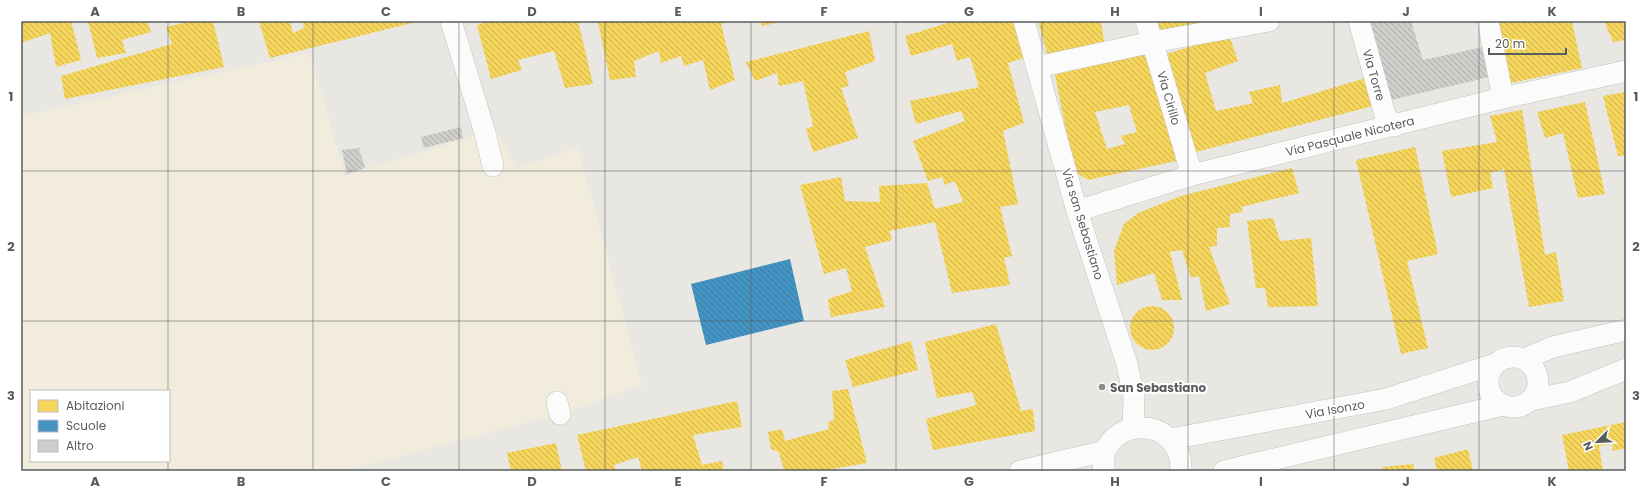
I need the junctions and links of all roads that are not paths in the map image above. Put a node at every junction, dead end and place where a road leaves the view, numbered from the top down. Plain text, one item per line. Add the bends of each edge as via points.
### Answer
1 (451, 21) edge
2 (1024, 21) edge
3 (1146, 21) edge
4 (1269, 21) edge
5 (1359, 21) edge
6 (1488, 21) edge
7 (1153, 42) junction
8 (1037, 67) junction
9 (1626, 71) edge
10 (1503, 98) junction
11 (1394, 126) junction
12 (493, 166) dead end
13 (1192, 175) junction
14 (1077, 211) junction
15 (1626, 330) edge
16 (1524, 359) junction
17 (1495, 364) junction
18 (1626, 369) edge
19 (1531, 400) junction
20 (1503, 405) junction
21 (1133, 428) junction
22 (1171, 439) junction
23 (1105, 461) edge
24 (1020, 471) edge
25 (1180, 471) edge
26 (1224, 471) edge

1 - 12 street
2 - 8 street, Via san Sebastiano
3 - 7 street, Via Cirillo
4 - 7 street
5 - 11 street, Via Torre via 1385,115
6 - 10 street
7 - 8 street
7 - 13 street, Via Cirillo
8 - 14 street, Via san Sebastiano
9 - 10 street, Via Pasquale Nicotera
10 - 11 street, Via Pasquale Nicotera
11 - 13 street, Via Pasquale Nicotera
13 - 14 street, Via Pasquale Nicotera
14 - 21 street, Via san Sebastiano via 1127,364 1134,397
15 - 16 street via 1553,347
16 - 17 street via 1507,357
16 - 19 street via 1534,367 1539,383
17 - 20 street via 1489,375 1489,389
17 - 22 street, Via Isonzo via 1386,399
18 - 19 street via 1570,392
19 - 20 street via 1519,406
20 - 26 street
21 - 22 street via 1147,427 1160,431
21 - 23 street via 1122,432 1112,441
22 - 25 street via 1178,450
23 - 24 street

